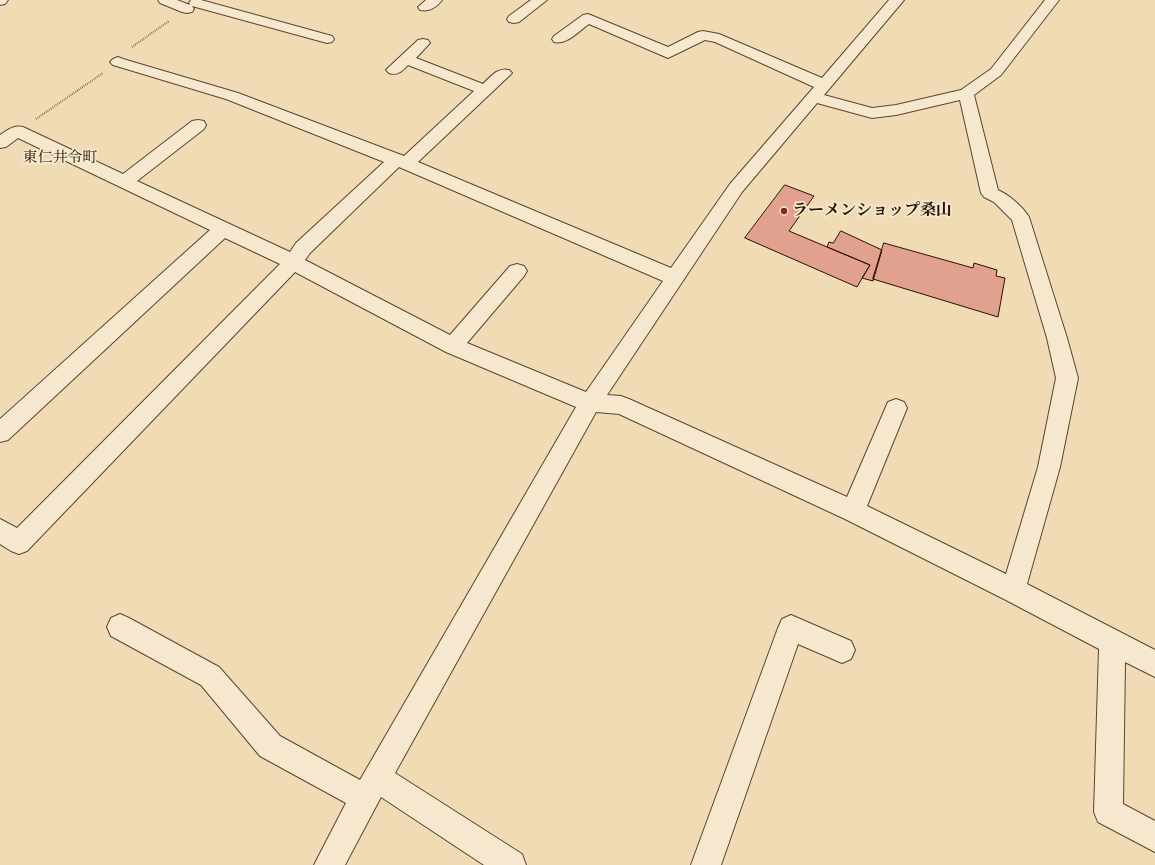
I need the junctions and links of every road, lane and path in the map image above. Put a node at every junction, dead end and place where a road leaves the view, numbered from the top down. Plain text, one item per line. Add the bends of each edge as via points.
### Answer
1 (165, 0) edge
2 (540, 0) edge
3 (897, 0) edge
4 (1052, 0) edge
5 (514, 19) dead end
6 (327, 39) dead end
7 (559, 39) dead end
8 (423, 43) dead end
9 (118, 62) dead end
10 (504, 73) dead end
11 (484, 90) junction
12 (818, 91) junction
13 (966, 94) junction
14 (198, 125) dead end
15 (0, 143) edge
16 (401, 162) junction
17 (124, 182) junction
18 (223, 229) junction
19 (293, 262) junction
20 (517, 271) dead end
21 (675, 278) junction
22 (453, 346) junction
23 (590, 403) junction
24 (896, 408) dead end
25 (0, 433) edge
26 (853, 510) junction
27 (0, 530) edge
28 (1013, 590) junction
29 (120, 627) dead end
30 (1112, 642) junction
31 (842, 650) dead end
32 (1155, 664) edge
33 (371, 788) junction
34 (1155, 837) edge
35 (329, 865) edge
36 (511, 865) edge
37 (706, 865) edge

1 - 6 street
2 - 5 street
3 - 12 street
4 - 13 street via 996,72
7 - 12 street via 588,18 668,53 703,35 719,38
8 - 11 street via 400,64
9 - 16 street via 232,96
10 - 11 street
11 - 16 street
12 - 13 street via 872,113
12 - 21 street via 736,188
13 - 28 street via 990,193 1000,198 1020,217 1067,378 1049,467
14 - 17 street
15 - 17 street via 17,132
16 - 19 street via 303,248
16 - 21 street via 440,176
17 - 18 street
18 - 19 street
18 - 25 street
19 - 22 street
19 - 27 street via 19,543
20 - 22 street
21 - 23 street
22 - 23 street
23 - 26 street via 621,406
23 - 33 street
24 - 26 street
26 - 28 street
28 - 30 street
29 - 33 street via 210,676 270,746
30 - 32 street
30 - 34 street via 1108,812
31 - 37 street via 791,628
33 - 35 street
33 - 36 street

